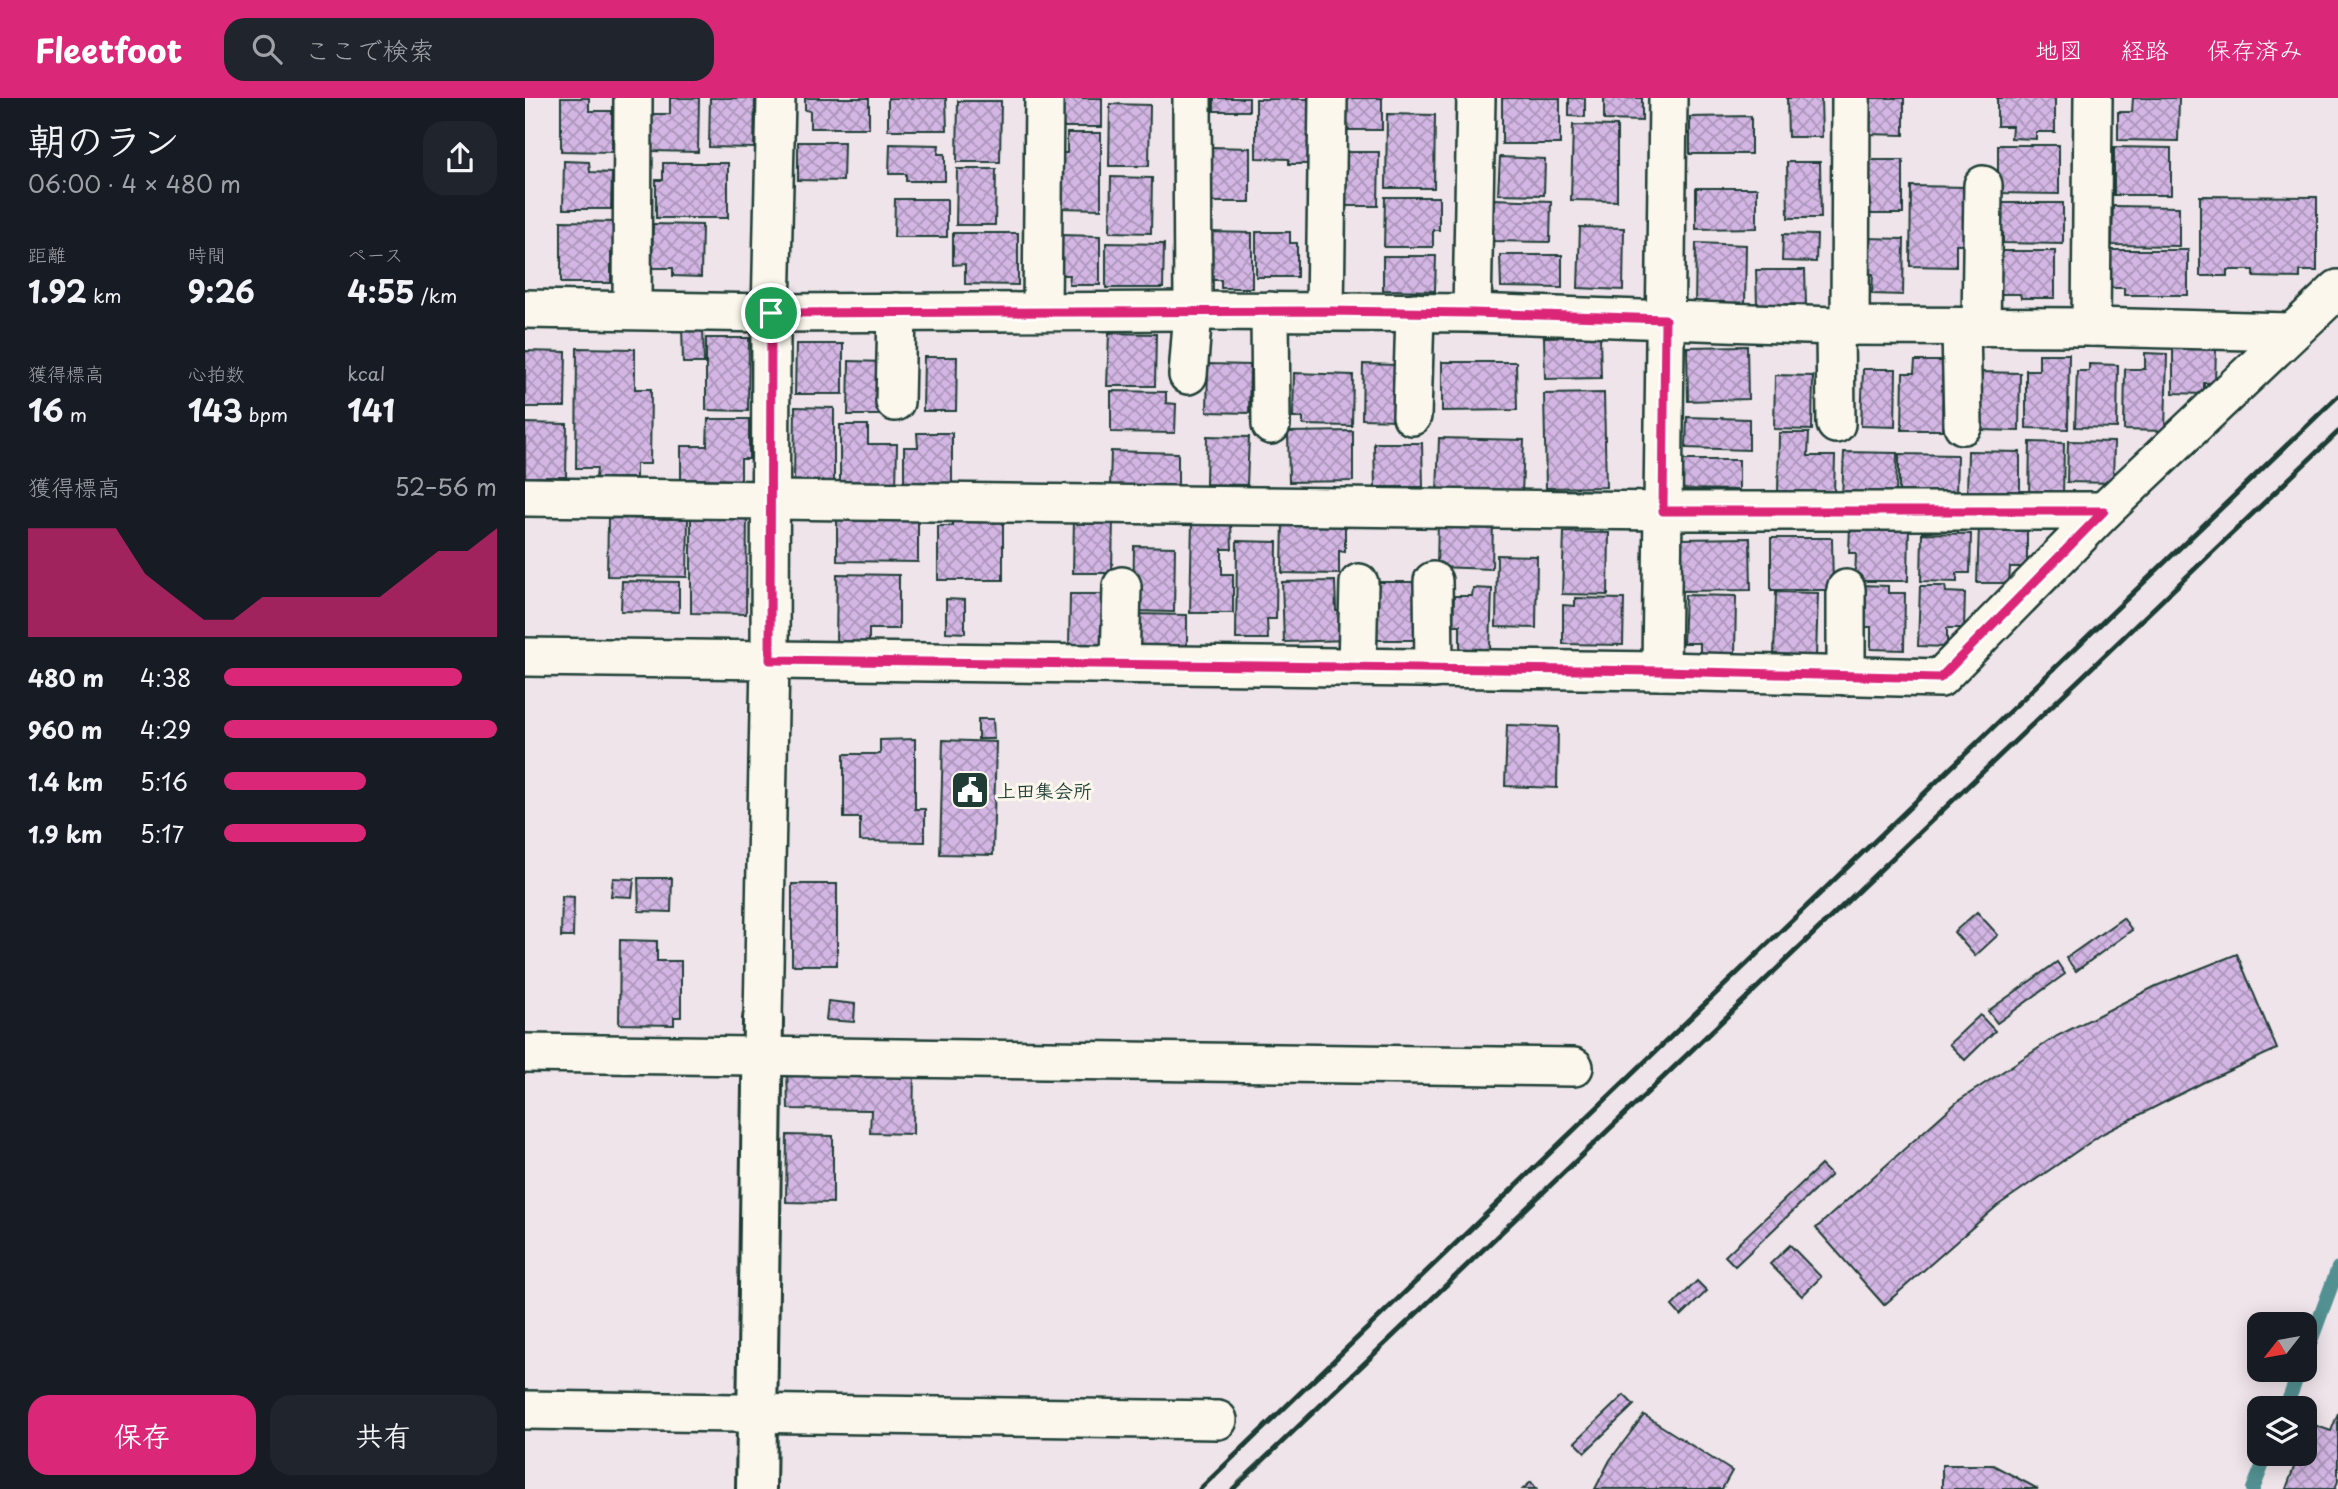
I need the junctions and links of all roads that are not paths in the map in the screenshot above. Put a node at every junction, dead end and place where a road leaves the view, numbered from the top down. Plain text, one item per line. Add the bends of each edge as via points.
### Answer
1 (633, 98) edge
2 (776, 98) edge
3 (1044, 98) edge
4 (1192, 98) edge
5 (1328, 98) edge
6 (1476, 98) edge
7 (1668, 98) edge
8 (1851, 98) edge
9 (2092, 98) edge
10 (1983, 185) dead end
11 (2338, 289) edge
12 (525, 309) edge
13 (632, 310) junction
14 (1042, 311) junction
15 (1192, 311) junction
16 (1271, 311) junction
17 (1325, 311) junction
18 (897, 312) junction
19 (1415, 312) junction
20 (771, 313) junction
21 (1472, 313) junction
22 (1665, 319) junction
23 (1842, 326) junction
24 (1971, 327) junction
25 (2091, 327) junction
26 (2290, 332) junction
27 (1188, 375) dead end
28 (895, 402) dead end
29 (1412, 416) dead end
30 (1836, 424) dead end
31 (1271, 425) dead end
32 (1963, 425) dead end
33 (525, 497) edge
34 (771, 500) junction
35 (1663, 511) junction
36 (2104, 511) junction
37 (1433, 581) dead end
38 (1359, 583) dead end
39 (1122, 586) dead end
40 (1846, 589) dead end
41 (525, 657) edge
42 (770, 660) junction
43 (1120, 664) junction
44 (1357, 667) junction
45 (1434, 669) junction
46 (1661, 671) junction
47 (1846, 676) junction
48 (763, 1038) junction
49 (525, 1053) edge
50 (1574, 1067) dead end
51 (525, 1410) edge
52 (758, 1413) junction
53 (1218, 1420) dead end
54 (756, 1489) edge

1 - 13 street
2 - 20 street
3 - 14 street
4 - 15 street
5 - 17 street
6 - 21 street
7 - 22 street
8 - 23 street
9 - 25 street
10 - 24 street
11 - 26 street
12 - 13 street
13 - 20 street
14 - 15 street
14 - 18 street
15 - 16 street
15 - 27 street
16 - 17 street
16 - 31 street
17 - 19 street
18 - 20 street
18 - 28 street
19 - 21 street
19 - 29 street
20 - 34 street
21 - 22 street
22 - 23 street
22 - 35 street
23 - 24 street
23 - 30 street
24 - 25 street
24 - 32 street
25 - 26 street
26 - 36 street
33 - 34 street
34 - 35 street
34 - 42 street
35 - 36 street
35 - 46 street
36 - 47 street via 1940,678
37 - 45 street
38 - 44 street
39 - 43 street
40 - 47 street
41 - 42 street
42 - 43 street
42 - 48 street
43 - 44 street
44 - 45 street
45 - 46 street
46 - 47 street
48 - 49 street
48 - 50 street
48 - 52 street
51 - 52 street
52 - 53 street
52 - 54 street

